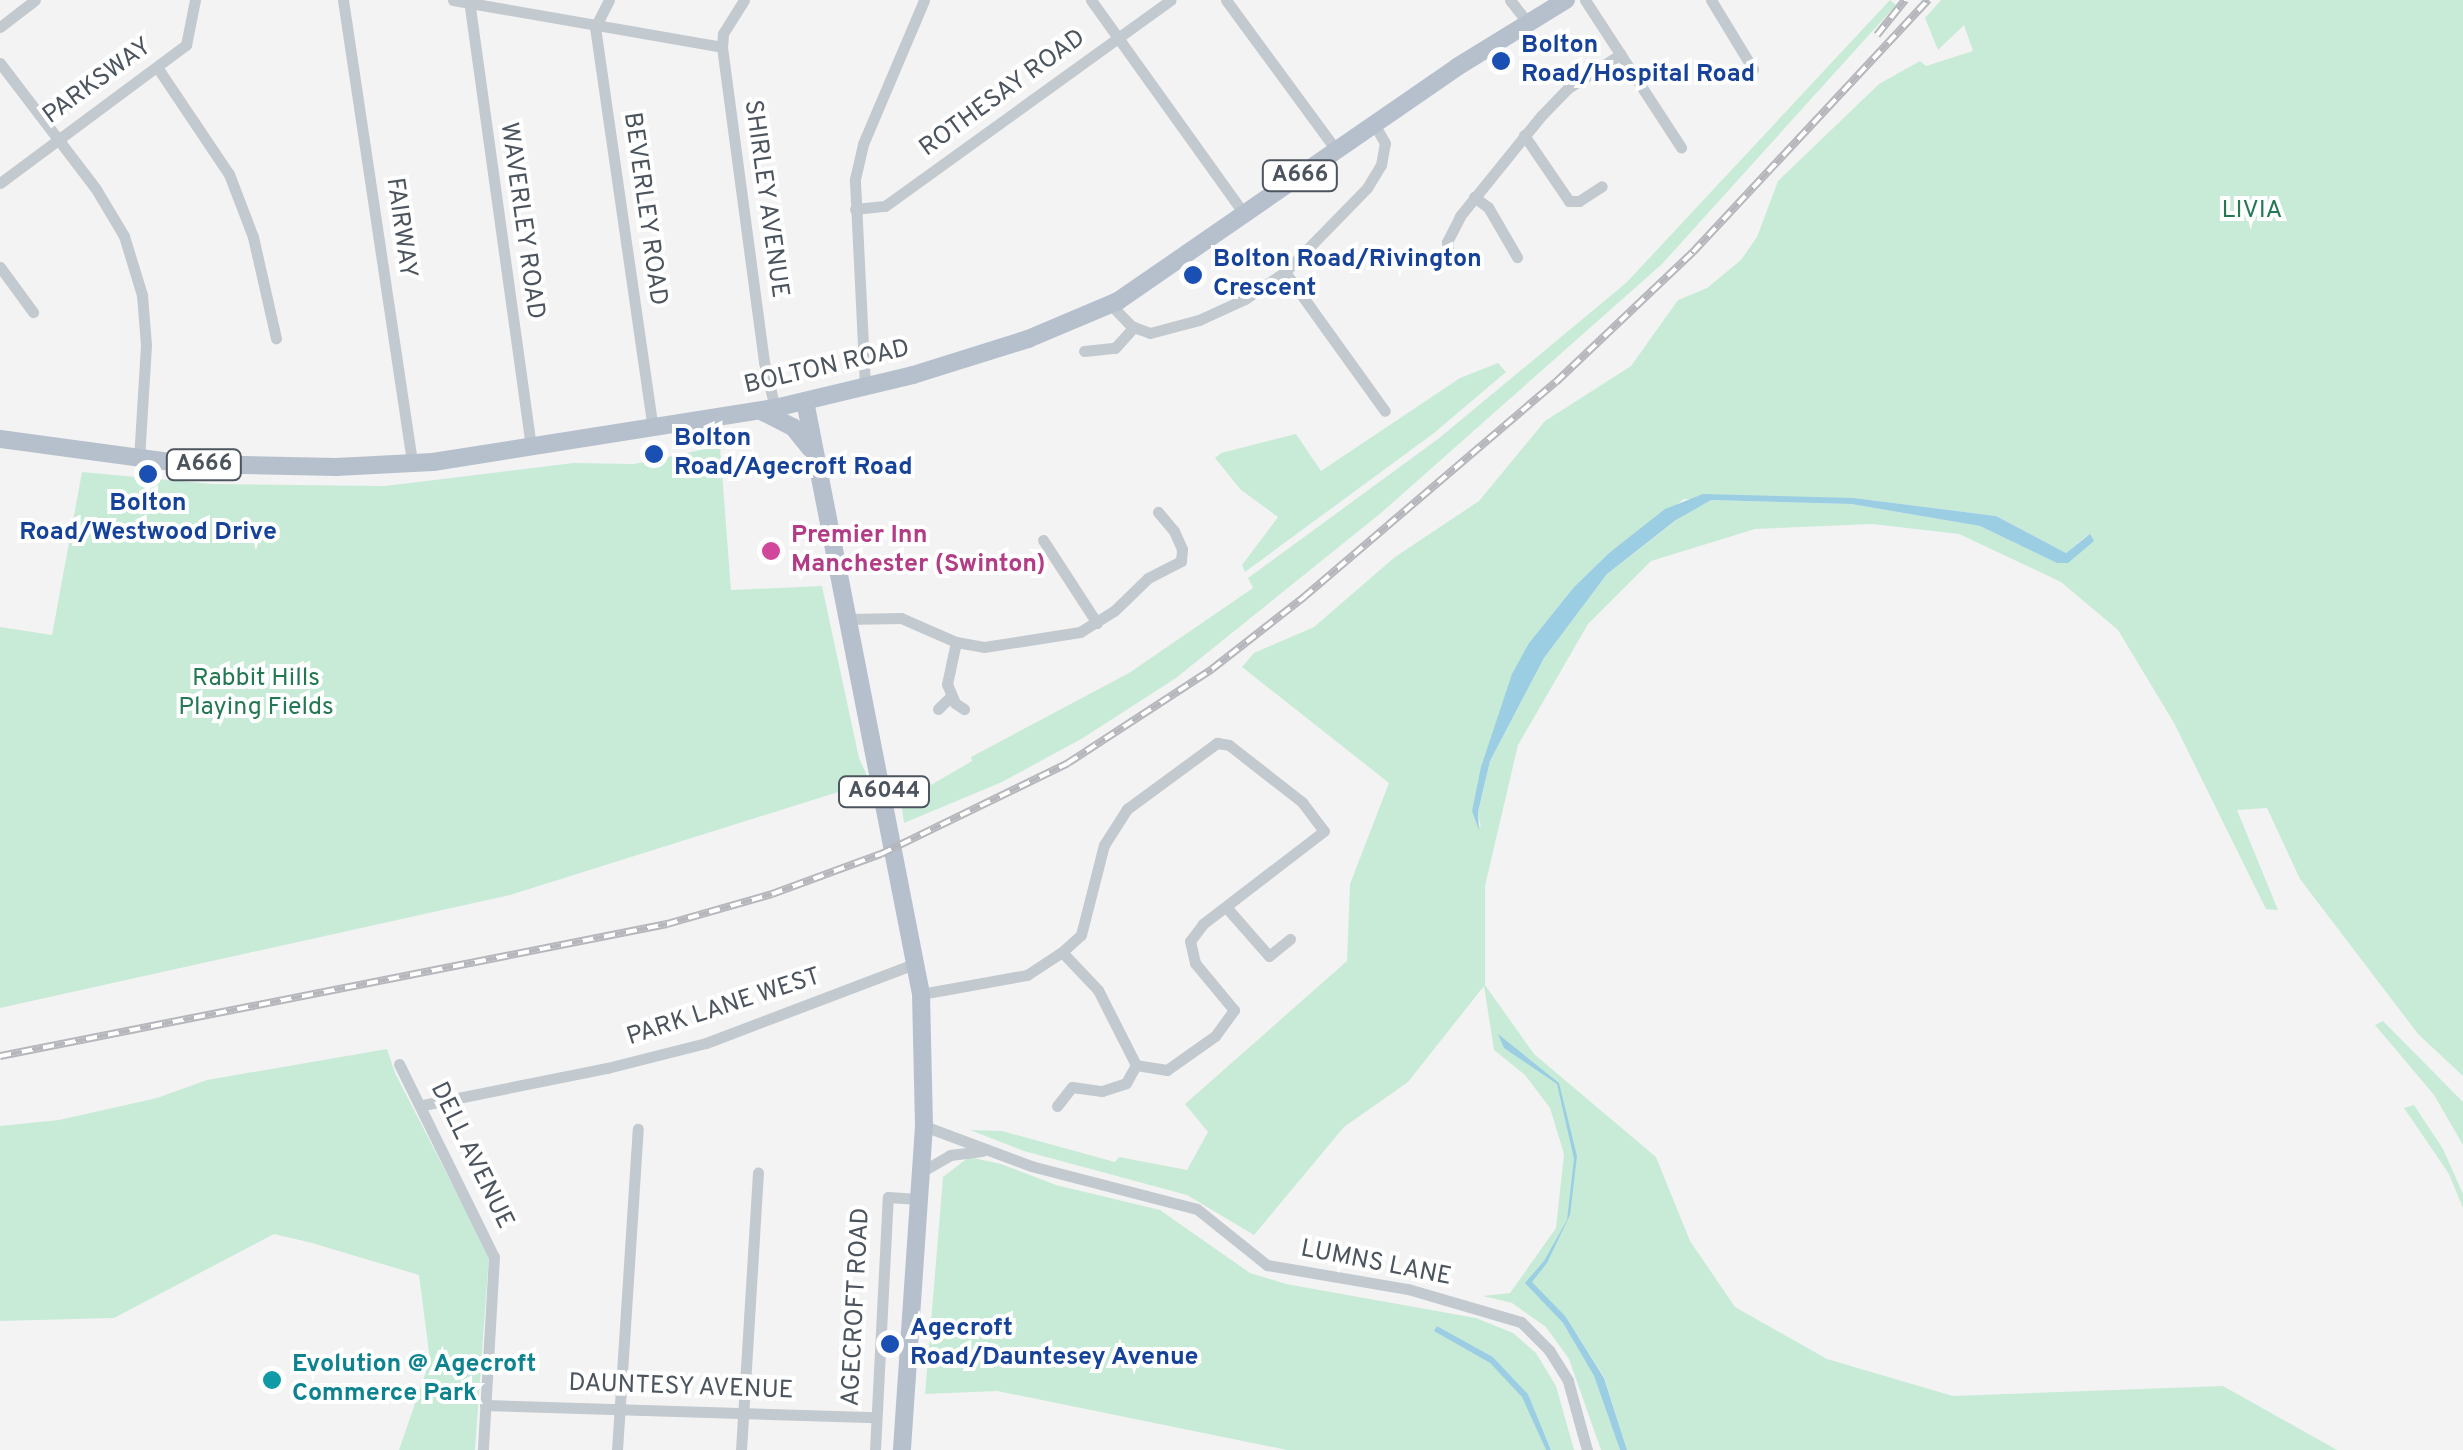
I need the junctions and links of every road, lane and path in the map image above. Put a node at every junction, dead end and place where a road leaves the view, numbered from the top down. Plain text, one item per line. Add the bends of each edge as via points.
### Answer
1 (36, 0) edge
2 (194, 0) edge
3 (343, 0) edge
4 (453, 0) edge
5 (610, 0) edge
6 (744, 0) edge
7 (924, 0) edge
8 (1091, 0) edge
9 (1170, 0) edge
10 (1226, 0) edge
11 (1510, 0) edge
12 (1566, 0) edge
13 (1585, 0) edge
14 (1711, 0) edge
15 (468, 1) edge
16 (1527, 22) junction
17 (0, 26) edge
18 (595, 27) junction
19 (1118, 38) junction
20 (722, 46) junction
21 (1621, 54) junction
22 (0, 63) edge
23 (157, 66) junction
24 (1753, 68) dead end
25 (1374, 124) junction
26 (1524, 135) junction
27 (57, 140) junction
28 (1682, 148) dead end
29 (1336, 150) junction
30 (0, 183) edge
31 (1602, 186) dead end
32 (1474, 197) junction
33 (855, 209) junction
34 (1245, 214) junction
35 (1448, 252) dead end
36 (1517, 257) dead end
37 (0, 267) edge
38 (1285, 272) junction
39 (1111, 305) junction
40 (32, 312) dead end
41 (1134, 327) junction
42 (276, 338) dead end
43 (1084, 351) dead end
44 (865, 386) junction
45 (811, 400) junction
46 (768, 410) junction
47 (1384, 411) dead end
48 (653, 428) junction
49 (0, 439) edge
50 (531, 448) junction
51 (815, 457) junction
52 (138, 460) junction
53 (412, 463) junction
54 (1158, 512) dead end
55 (1066, 538) dead end
56 (1043, 540) dead end
57 (1053, 551) junction
58 (846, 620) junction
59 (1097, 622) junction
60 (956, 642) junction
61 (951, 696) junction
62 (938, 709) dead end
63 (964, 709) dead end
64 (1226, 907) junction
65 (1290, 939) dead end
66 (1062, 952) junction
67 (916, 964) junction
68 (921, 994) junction
69 (400, 1064) dead end
70 (1136, 1065) junction
71 (422, 1105) junction
72 (1058, 1106) dead end
73 (924, 1126) junction
74 (638, 1129) dead end
75 (987, 1151) junction
76 (920, 1172) junction
77 (758, 1173) dead end
78 (918, 1199) junction
79 (486, 1405) junction
80 (620, 1408) junction
81 (744, 1412) junction
82 (876, 1417) junction
83 (483, 1450) edge
84 (617, 1450) edge
85 (741, 1450) edge
86 (875, 1450) edge
87 (902, 1450) edge
88 (1587, 1450) edge

1 - 17 street
2 - 23 street, PARKSWAY via 186,45
3 - 53 street, FAIRWAY
4 - 15 street
5 - 18 street
6 - 20 street
7 - 33 street via 864,144
8 - 19 street
9 - 19 street, ROTHESAY ROAD
10 - 29 street
11 - 16 street
12 - 16 main road, BOLTON ROAD / A666
13 - 21 street
14 - 24 street
15 - 18 street
15 - 50 street, WAVERLEY ROAD
16 - 25 main road, BOLTON ROAD / A666
18 - 20 street
18 - 48 street, BEVERLEY ROAD
19 - 33 street, ROTHESAY ROAD via 885,206
19 - 34 street
20 - 46 street, SHIRLEY AVENUE
21 - 26 street via 1567,89
21 - 28 street
22 - 27 street
23 - 27 street, PARKSWAY
23 - 42 street via 229,174 253,237
25 - 29 main road, BOLTON ROAD / A666
25 - 38 street via 1385,143 1367,188
26 - 31 street via 1569,201
26 - 32 street
27 - 30 street, PARKSWAY
27 - 52 street via 124,236 142,295 146,345
29 - 34 main road, BOLTON ROAD / A666
32 - 35 street via 1447,242
32 - 36 street via 1488,207
33 - 44 street
34 - 39 main road, BOLTON ROAD / A666
37 - 40 street
38 - 41 street via 1199,320 1150,332
38 - 47 street
39 - 41 street
39 - 44 main road, BOLTON ROAD / A666 via 1028,340
41 - 43 street via 1115,348
44 - 45 main road, BOLTON ROAD / A666
45 - 46 main road, BOLTON ROAD / A666
45 - 51 main road, AGECROFT ROAD / A6044
46 - 48 main road, BOLTON ROAD / A666
46 - 51 main road
48 - 50 main road, BOLTON ROAD / A666
49 - 52 main road, BOLTON ROAD / A666
50 - 53 main road, BOLTON ROAD / A666
51 - 58 main road, AGECROFT ROAD / A6044
52 - 53 main road, BOLTON ROAD / A666 via 284,467
54 - 59 street via 1174,531 1181,561 1148,578
55 - 57 street
56 - 57 street
57 - 59 street
58 - 60 street via 901,618
58 - 67 main road, AGECROFT ROAD / A6044
59 - 60 street via 1069,634 984,646
60 - 61 street via 947,684
61 - 62 street
61 - 63 street
64 - 65 street via 1269,956
64 - 66 street via 1324,830 1302,802 1229,745 1217,743 1127,809 1104,845 1081,935
64 - 70 street via 1190,942 1196,963 1234,1010 1189,1058 1167,1070
66 - 68 street via 1027,974
66 - 70 street via 1098,990
67 - 68 main road, AGECROFT ROAD / A6044
67 - 71 street, PARK LANE WEST via 706,1043
68 - 73 main road, AGECROFT ROAD / A6044
69 - 71 street, DELL AVENUE
70 - 72 street via 1126,1082 1102,1091 1072,1086
71 - 79 street, DELL AVENUE via 494,1257
73 - 75 street, LUMNS LANE
73 - 76 main road, AGECROFT ROAD / A6044
74 - 80 street
75 - 76 street via 950,1155
75 - 88 street, LUMNS LANE via 1197,1209 1267,1266 1408,1289 1520,1322 1550,1350 1568,1381
76 - 78 main road, AGECROFT ROAD / A6044
77 - 81 street
78 - 82 street, AGECROFT ROAD via 888,1197
78 - 87 main road, AGECROFT ROAD / A6044
79 - 80 street, DAUNTESY AVENUE
79 - 83 street, DELL AVENUE
80 - 81 street, DAUNTESY AVENUE
80 - 84 street
81 - 82 street, DAUNTESY AVENUE
81 - 85 street
82 - 86 street, AGECROFT ROAD

